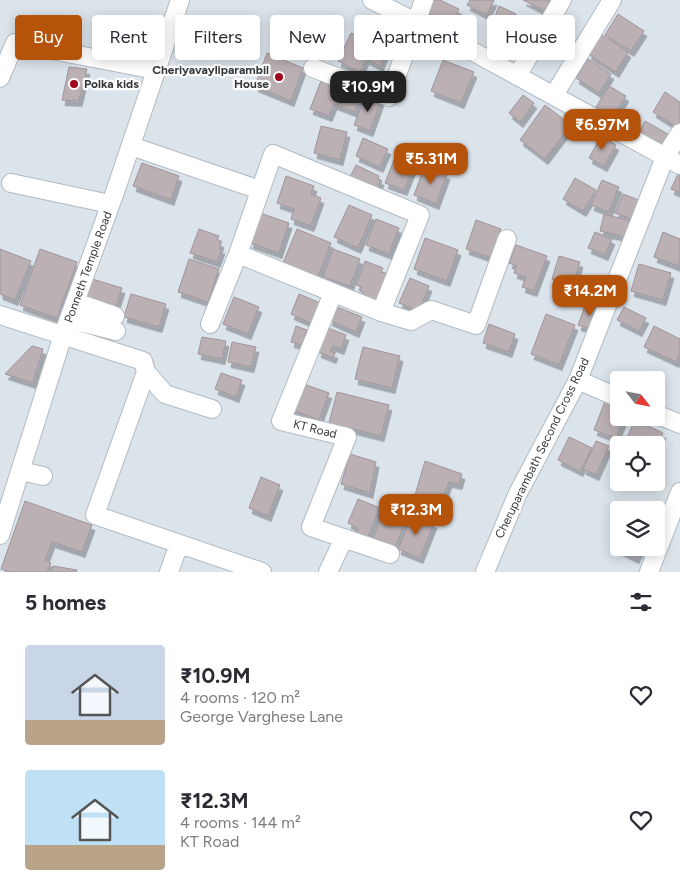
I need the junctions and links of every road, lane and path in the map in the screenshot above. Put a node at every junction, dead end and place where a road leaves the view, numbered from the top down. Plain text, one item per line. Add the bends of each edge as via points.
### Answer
1 (180, 0) edge
2 (372, 0) edge
3 (424, 0) edge
4 (562, 0) edge
5 (612, 0) edge
6 (401, 15) edge
7 (418, 15) edge
8 (477, 50) edge
9 (402, 60) edge
10 (313, 68) dead end
11 (156, 70) junction
12 (517, 76) junction
13 (0, 78) edge
14 (554, 95) junction
15 (680, 133) edge
16 (131, 146) junction
17 (673, 161) edge
18 (11, 183) dead end
19 (260, 190) junction
20 (110, 204) junction
21 (507, 239) dead end
22 (238, 254) junction
23 (333, 293) junction
24 (75, 302) junction
25 (381, 312) junction
26 (0, 315) edge
27 (210, 324) dead end
28 (66, 327) junction
29 (146, 372) junction
30 (578, 380) junction
31 (610, 394) edge
32 (212, 409) dead end
33 (665, 418) edge
34 (680, 424) edge
35 (20, 471) junction
36 (43, 476) dead end
37 (680, 492) edge
38 (0, 535) edge
39 (344, 538) junction
40 (179, 544) junction
41 (390, 554) dead end
42 (169, 572) edge
43 (262, 572) edge
44 (328, 572) edge
45 (485, 572) edge
46 (649, 572) edge

1 - 11 street, Ponneth Temple Road
2 - 6 street
3 - 7 street
4 - 12 street
5 - 14 street
8 - 12 street
9 - 10 street via 389,97
11 - 13 street via 15,43
11 - 16 street, Ponneth Temple Road
12 - 14 street
14 - 17 street
15 - 17 street, Cheruparambath Second Cross Road
16 - 19 street
16 - 20 street, Ponneth Temple Road
17 - 30 street, Cheruparambath Second Cross Road
18 - 20 street
19 - 22 street
19 - 25 street via 273,154 420,214
20 - 24 street, Ponneth Temple Road
21 - 25 street via 476,325 431,310 411,321
22 - 23 street
22 - 27 street
23 - 25 street
23 - 39 street, KT Road via 281,421 347,437 310,527
24 - 28 street, Ponneth Temple Road
24 - 28 street via 115,324
26 - 28 street
28 - 29 street via 142,361
28 - 35 street, Ponneth Temple Road
29 - 32 street via 165,394
29 - 40 street via 95,515
30 - 31 street
30 - 45 street, Cheruparambath Second Cross Road via 518,493
33 - 34 street
35 - 36 street
35 - 38 street, Ponneth Temple Road
37 - 46 street
39 - 41 street
39 - 44 street
40 - 42 street
40 - 43 street

